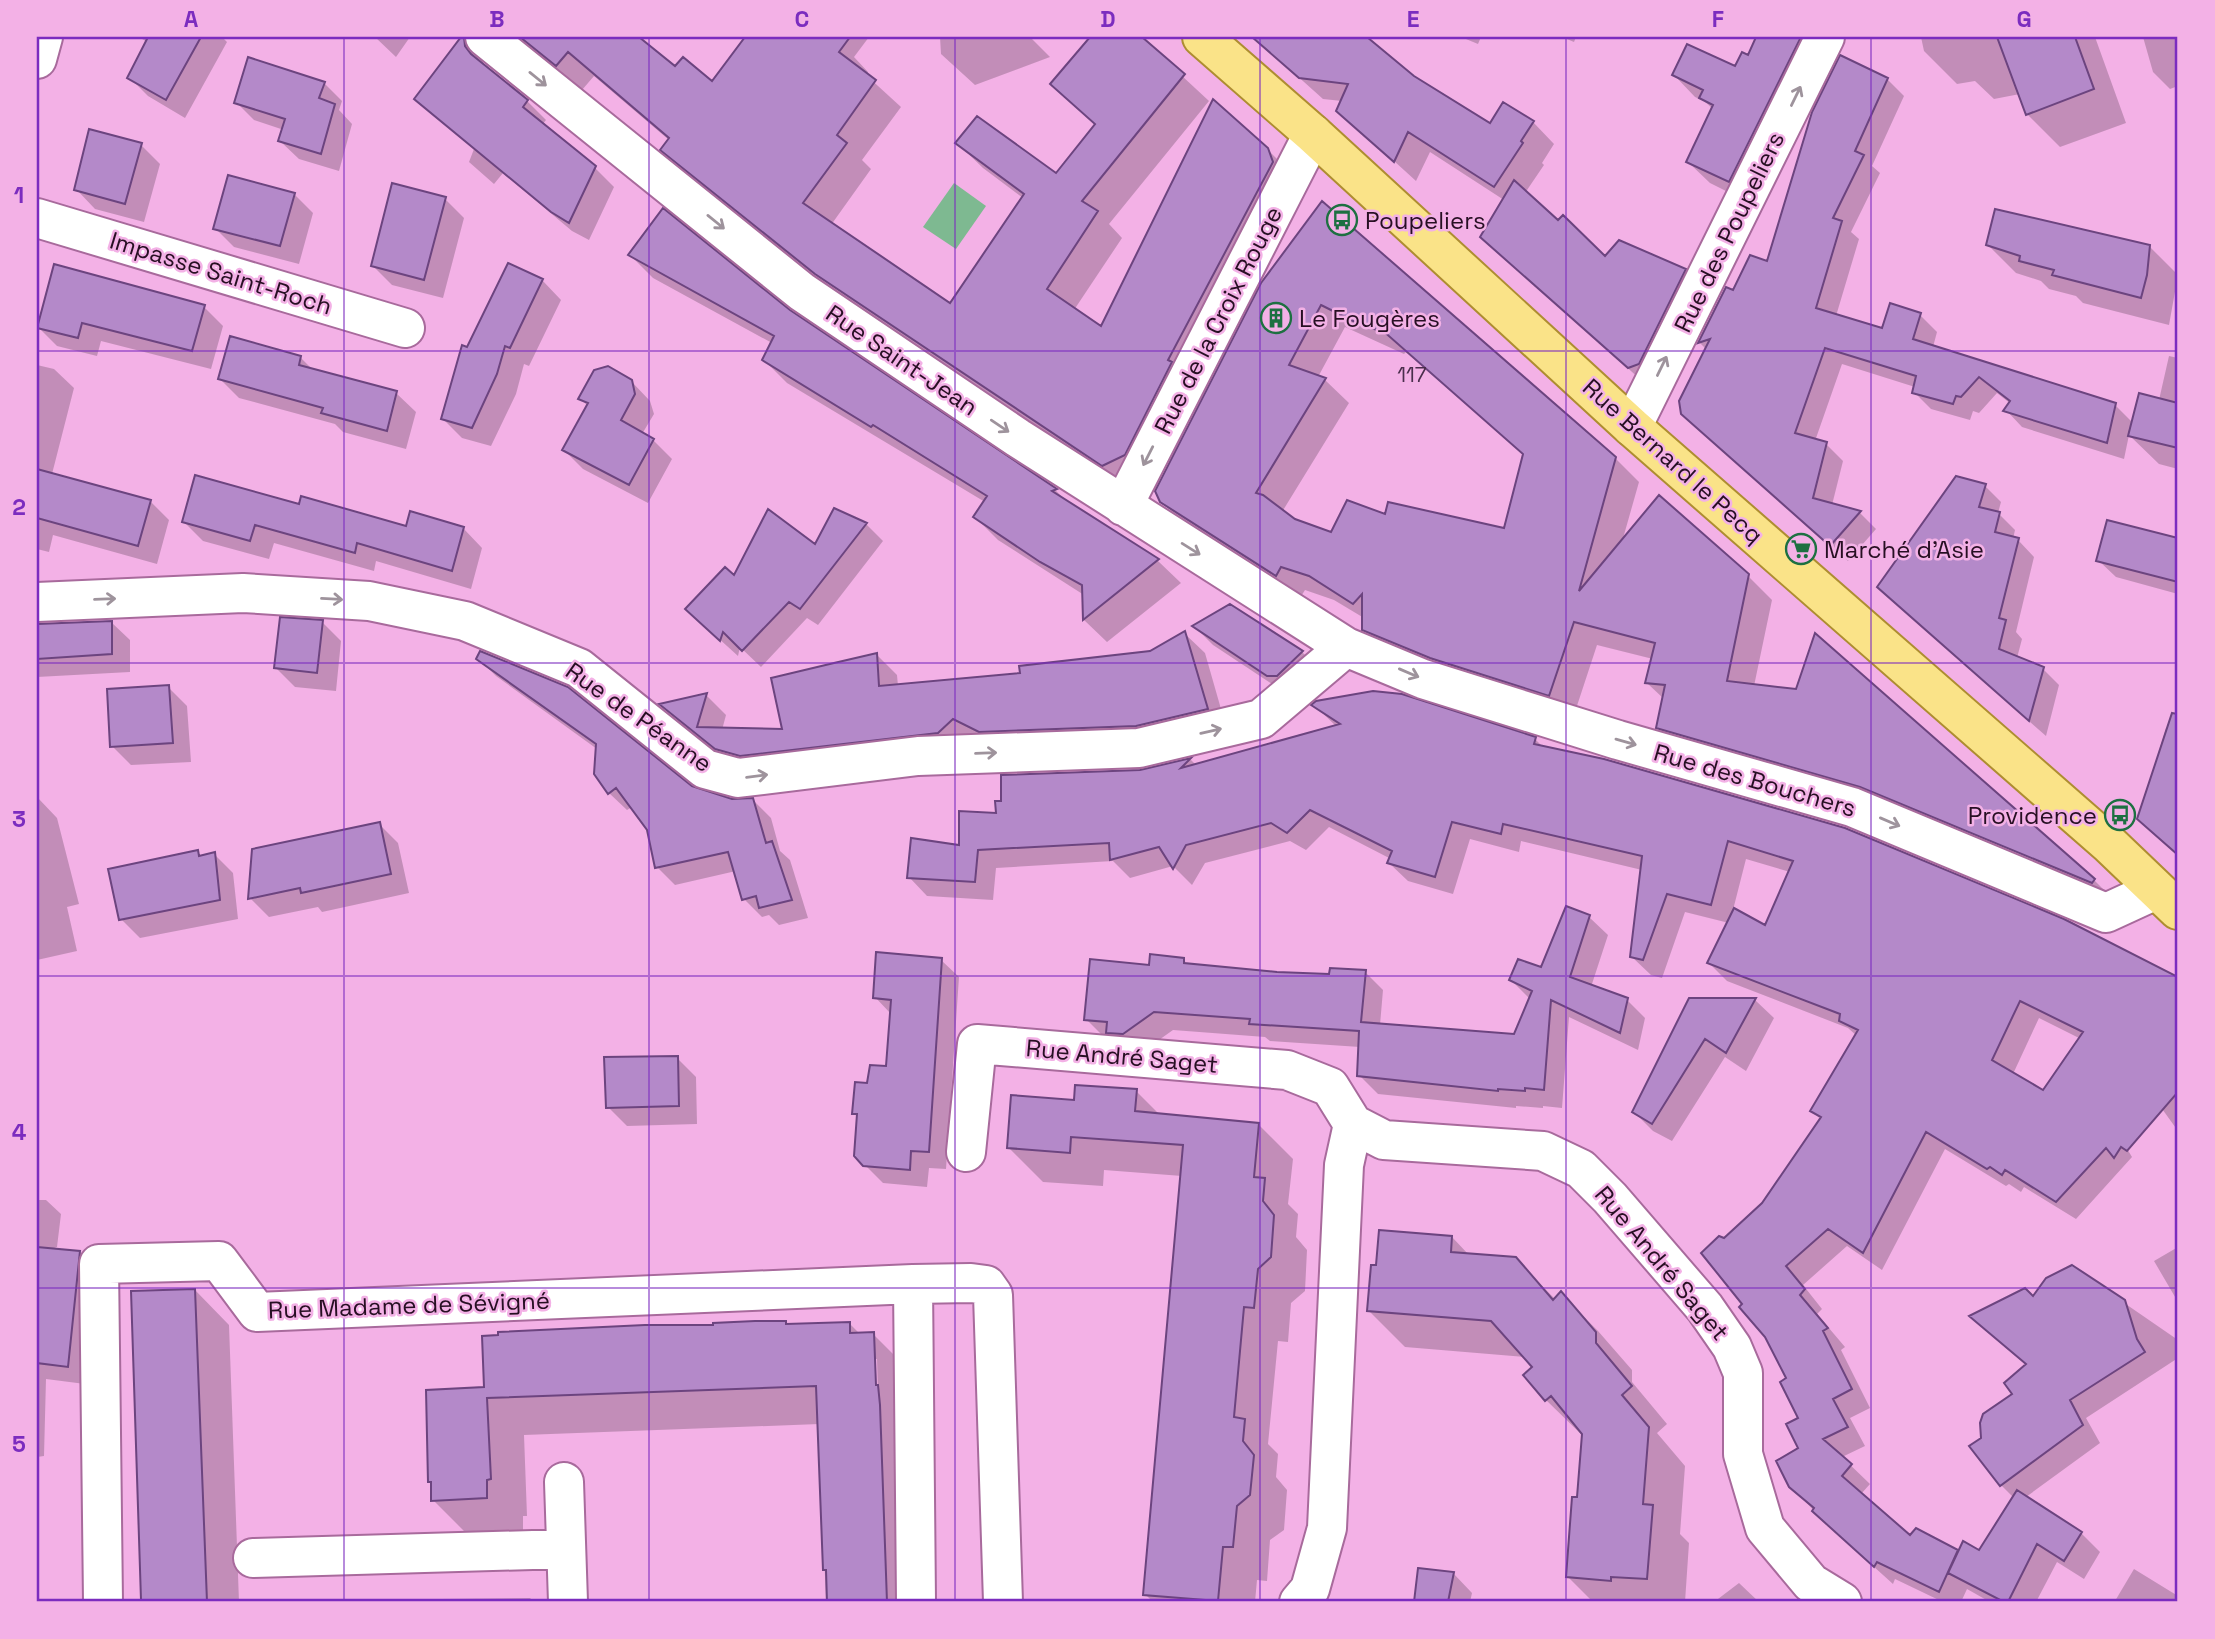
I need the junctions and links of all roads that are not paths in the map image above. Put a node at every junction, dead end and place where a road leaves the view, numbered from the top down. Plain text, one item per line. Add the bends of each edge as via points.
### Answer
1 (43, 37) edge
2 (485, 37) edge
3 (1202, 37) edge
4 (1825, 37) edge
5 (37, 59) edge
6 (1313, 134) junction
7 (37, 218) edge
8 (405, 328) dead end
9 (1632, 427) junction
10 (1123, 506) junction
11 (37, 602) edge
12 (1346, 647) junction
13 (2167, 900) edge
14 (1353, 1124) junction
15 (966, 1152) dead end
16 (913, 1284) junction
17 (564, 1482) dead end
18 (566, 1549) junction
19 (253, 1558) dead end
20 (103, 1602) edge
21 (568, 1602) edge
22 (916, 1602) edge
23 (1003, 1602) edge
24 (1299, 1602) edge
25 (1842, 1602) edge

1 - 5 street
2 -> 10 street, Rue Saint-Jean via 802,292
3 - 6 main road, Rue Bernard le Pecq
9 -> 4 street, Rue des Poupeliers
6 - 9 main road, Rue Bernard le Pecq
6 -> 10 street, Rue de la Croix Rouge
7 - 8 street, Impasse Saint-Roch
9 - 13 main road, Rue Bernard le Pecq
10 -> 12 street, Rue Saint-Jean
11 -> 12 street, Rue de Péanne via 243,593 369,601 466,621 579,668 705,769 738,778 918,756 1139,748 1261,719
12 -> 13 street, Rue des Bouchers via 1423,679 1853,807 2106,913
14 - 15 street, Rue André Saget via 1330,1087 1287,1070 977,1044
14 - 24 street via 1344,1164 1326,1528 1310,1589
14 - 25 street, Rue André Saget via 1384,1140 1543,1151 1581,1169 1705,1308 1732,1347 1742,1373 1743,1454 1765,1528 1811,1583
16 - 20 street, Rue Madame de Sévigné via 257,1312 219,1261 99,1264
16 - 22 street
16 - 23 street, Rue Madame de Sévigné via 986,1285 993,1295
17 - 18 street
18 - 19 street
18 - 21 street

